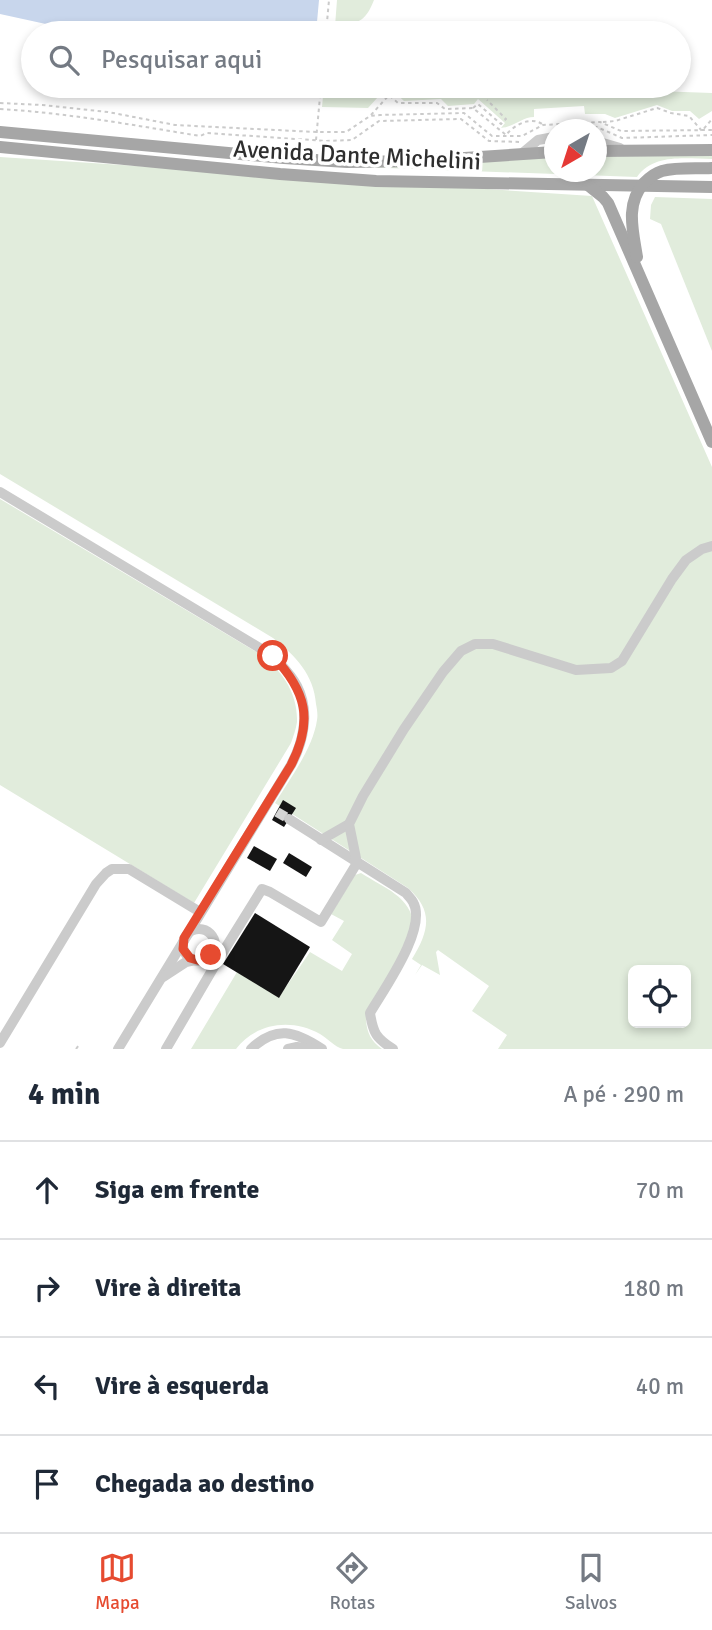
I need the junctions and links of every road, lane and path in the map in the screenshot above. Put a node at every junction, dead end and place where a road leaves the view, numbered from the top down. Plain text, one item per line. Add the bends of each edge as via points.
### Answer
1 (329, 0) edge
2 (327, 21) edge
3 (320, 98) edge
4 (386, 98) edge
5 (392, 98) edge
6 (487, 100) dead end
7 (0, 103) edge
8 (473, 108) junction
9 (0, 109) edge
10 (370, 116) junction
11 (712, 119) edge
12 (607, 122) edge
13 (543, 125) joint
14 (607, 125) edge
15 (712, 130) edge
16 (607, 131) edge
17 (702, 131) junction
18 (0, 132) edge
19 (316, 132) junction
20 (506, 135) junction
21 (712, 135) edge
22 (544, 139) edge
23 (316, 140) junction
24 (607, 144) edge
25 (0, 147) edge
26 (521, 148) junction
27 (712, 150) edge
28 (544, 151) edge
29 (607, 151) edge
30 (629, 151) junction
31 (712, 168) edge
32 (588, 184) junction
33 (641, 186) junction
34 (712, 187) edge
35 (642, 278) junction
36 (712, 442) edge
37 (0, 492) edge
38 (712, 546) edge
39 (266, 805) junction
40 (277, 811) tunnel mouth
41 (289, 819) tunnel mouth
42 (349, 824) junction
43 (321, 840) junction
44 (357, 863) junction
45 (200, 912) junction
46 (184, 938) junction
47 (195, 960) junction
48 (159, 980) junction
49 (0, 1043) edge
50 (79, 1045) dead end
51 (76, 1049) edge
52 (118, 1049) edge
53 (166, 1049) edge
54 (251, 1049) edge
55 (288, 1049) edge
56 (313, 1049) edge
57 (322, 1049) edge
58 (393, 1049) edge

1 - 2 path
3 - 19 path
4 - 10 path
5 - 8 path via 398,103 437,103 445,109
6 - 8 path via 506,119 501,124 478,104
7 - 19 path via 108,112 175,125
8 - 20 path
9 - 23 path via 103,119 200,136
10 - 19 path via 346,132
10 - 20 path via 464,113 492,136
11 - 17 path
12 - 17 path via 657,108 689,116
13 - 20 path via 522,136
13 - 20 path via 528,120
14 - 17 path via 621,131
15 - 17 path
16 - 21 path via 622,138
18 - 26 main road, Avenida Dante Michelini via 347,162 419,161
19 - 23 path
22 - 26 street
23 - 26 path via 352,140 379,121 461,118 489,141
24 - 30 street
25 - 32 main road, Avenida Dante Michelini via 376,181
26 - 28 main road, Avenida Dante Michelini
27 - 30 main road
29 - 30 main road
31 - 33 main road via 661,171
32 - 33 main road, Avenida Dante Michelini
32 - 35 main road via 608,203
33 - 34 main road, Avenida Dante Michelini
33 - 35 main road via 631,215
35 - 36 main road
37 - 39 street via 273,656 287,671 302,699 303,733 299,750
38 - 42 street via 686,560 622,661 611,668 576,670 493,644 475,644 461,651 404,729
39 - 40 street
39 - 45 street
41 - 43 street
42 - 43 street
42 - 44 street
43 - 44 street
44 - 53 street via 321,922 262,889
44 - 58 street via 406,893 416,912 409,945 370,1013 377,1037
45 - 46 street
45 - 49 street via 129,869 106,873
46 - 47 street via 183,949
46 - 47 street via 199,929 213,938 211,955
46 - 48 street
47 - 48 street
48 - 52 street
50 - 51 path
54 - 57 street via 261,1039 286,1032
55 - 56 street

